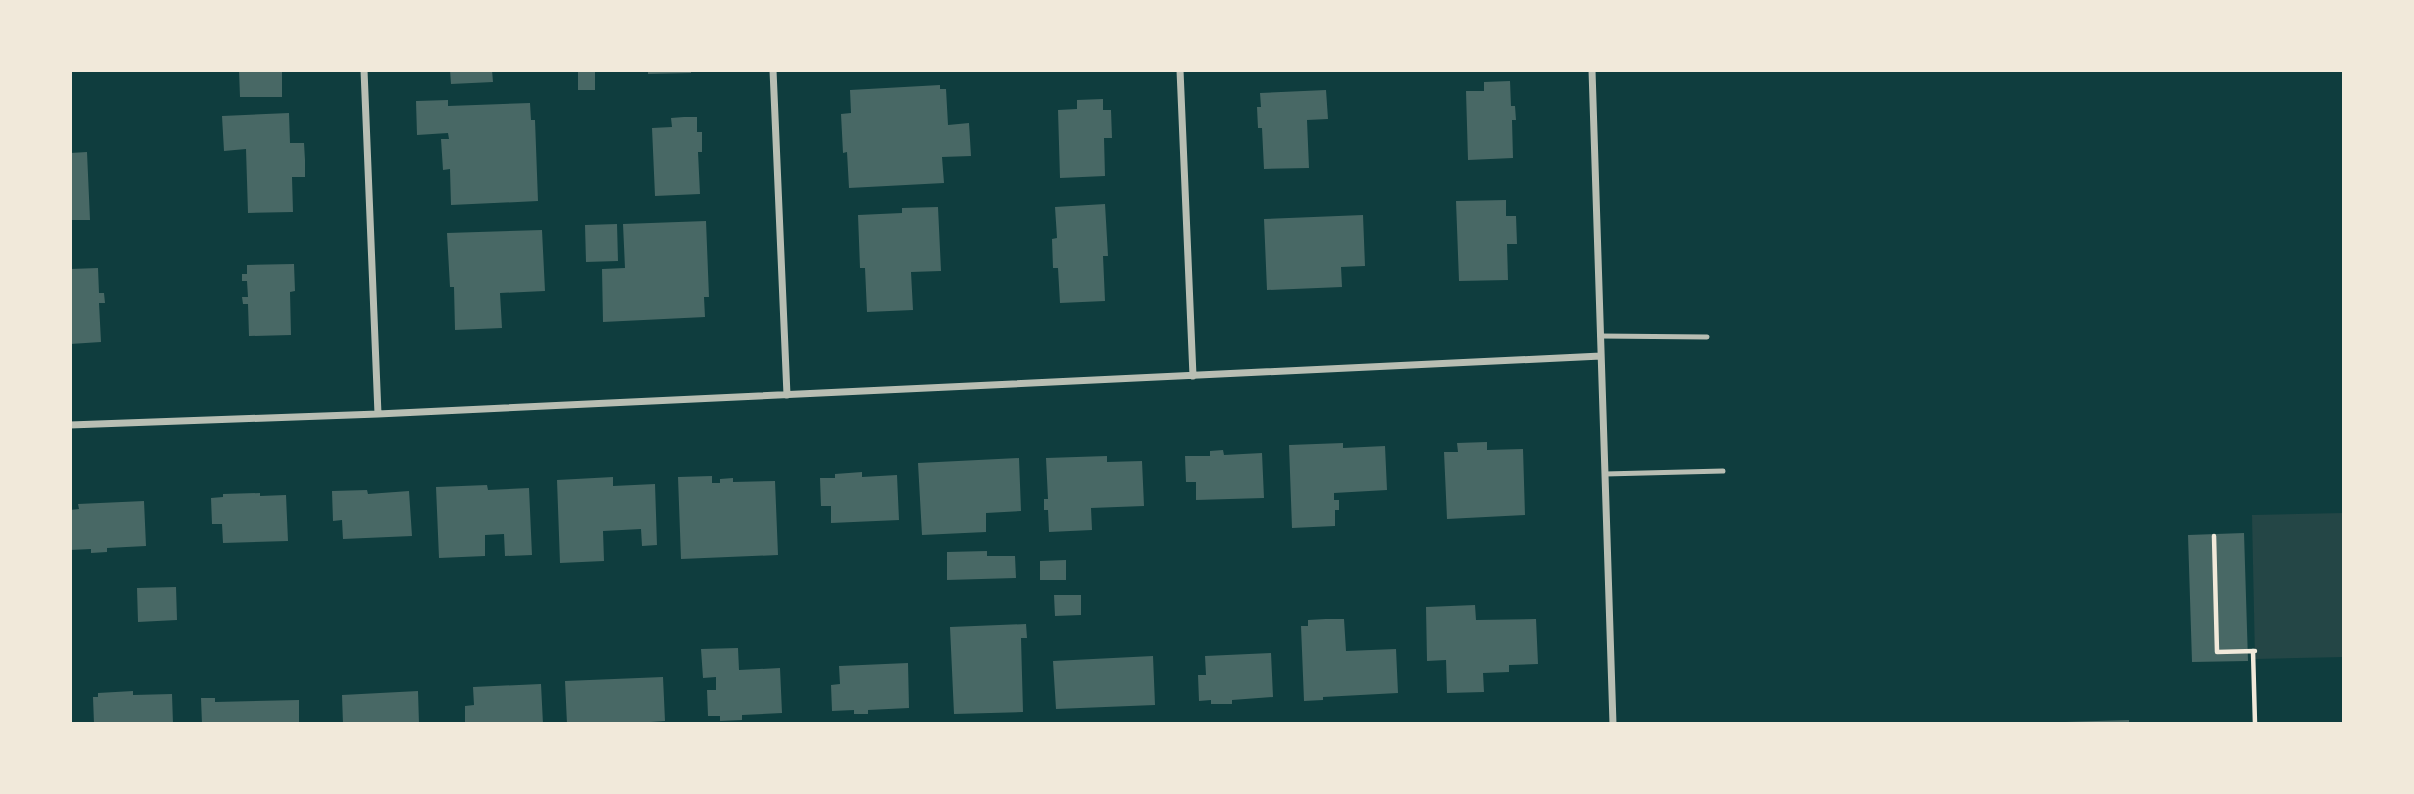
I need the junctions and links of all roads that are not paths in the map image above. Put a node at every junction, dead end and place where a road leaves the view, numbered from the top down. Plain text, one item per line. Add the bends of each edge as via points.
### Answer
1 (364, 70) edge
2 (773, 70) edge
3 (1180, 70) edge
4 (1592, 70) edge
5 (1600, 336) junction
6 (1707, 337) dead end
7 (1601, 356) junction
8 (1194, 376) junction
9 (787, 395) junction
10 (378, 414) junction
11 (70, 425) edge
12 (1723, 471) dead end
13 (1605, 474) junction
14 (1613, 724) edge

1 - 10 street
2 - 9 street
3 - 8 street
4 - 5 street
5 - 6 lane
5 - 7 street
7 - 8 street
7 - 13 street
8 - 9 street
9 - 10 street
10 - 11 street
12 - 13 lane
13 - 14 street

